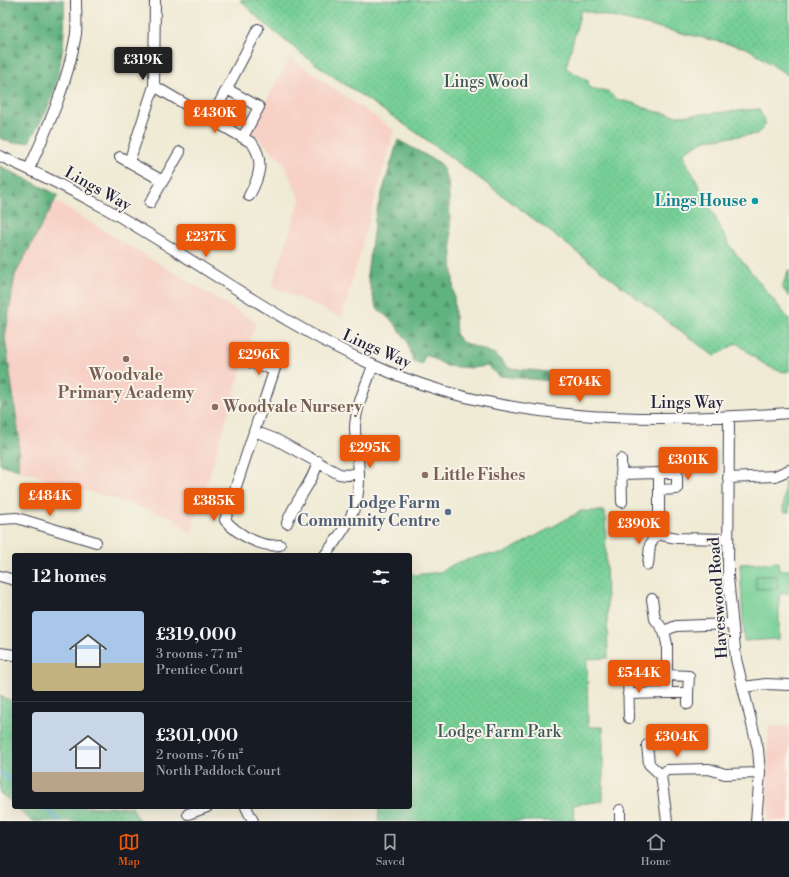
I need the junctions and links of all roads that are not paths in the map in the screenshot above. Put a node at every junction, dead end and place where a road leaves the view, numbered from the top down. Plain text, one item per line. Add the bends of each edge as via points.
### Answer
1 (76, 0) edge
2 (155, 0) edge
3 (258, 29) dead end
4 (154, 86) junction
5 (227, 89) junction
6 (211, 119) junction
7 (243, 137) junction
8 (180, 152) dead end
9 (0, 156) edge
10 (29, 169) junction
11 (162, 181) junction
12 (249, 196) dead end
13 (150, 203) dead end
14 (250, 362) dead end
15 (373, 366) junction
16 (789, 413) edge
17 (729, 417) junction
18 (254, 431) junction
19 (621, 458) dead end
20 (318, 461) junction
21 (789, 470) edge
22 (359, 473) junction
23 (659, 473) junction
24 (621, 474) junction
25 (728, 478) junction
26 (660, 490) junction
27 (622, 502) dead end
28 (0, 519) edge
29 (287, 523) dead end
30 (656, 534) junction
31 (728, 539) junction
32 (96, 542) dead end
33 (280, 545) dead end
34 (327, 553) edge
35 (648, 565) dead end
36 (0, 576) edge
37 (12, 579) edge
38 (652, 599) dead end
39 (732, 624) junction
40 (664, 631) junction
41 (0, 653) edge
42 (12, 655) edge
43 (628, 671) dead end
44 (667, 675) junction
45 (789, 685) edge
46 (744, 687) junction
47 (667, 693) junction
48 (688, 693) junction
49 (628, 694) junction
50 (688, 704) dead end
51 (629, 718) dead end
52 (647, 745) dead end
53 (760, 773) junction
54 (661, 775) junction
55 (202, 809) edge
56 (247, 809) edge
57 (620, 810) dead end
58 (188, 814) edge
59 (253, 821) edge
60 (620, 821) edge
61 (667, 821) edge
62 (756, 821) edge

1 - 10 street via 76,33 64,86
2 - 4 street
3 - 5 street
4 - 6 street
4 - 11 street via 124,160
5 - 6 street
5 - 7 street via 259,107
6 - 7 street
7 - 12 street via 252,143 258,152 260,169
8 - 11 street
9 - 10 street, Lings Way
10 - 15 street, Lings Way via 105,208 282,319
11 - 13 street
14 - 18 street via 275,367
15 - 17 street, Lings Way via 416,382 473,398 553,412 664,419
15 - 22 street via 361,399 355,426
16 - 17 street, Lings Way
17 - 25 street, Hayeswood Road
18 - 20 street
18 - 33 street via 225,520 242,535 273,546
19 - 24 street
20 - 22 street via 339,474
20 - 29 street via 290,511
21 - 25 street via 775,476
22 - 34 street via 357,499 346,528
23 - 24 street
23 - 26 street
23 - 26 street via 677,473 678,489
24 - 27 street
25 - 31 street, Hayeswood Road
26 - 30 street via 659,524
28 - 32 street via 17,518
30 - 31 street via 677,538
30 - 35 street via 650,545
31 - 39 street, Hayeswood Road
36 - 37 street
38 - 40 street via 655,618
39 - 40 street via 676,626
39 - 46 street, Hayeswood Road via 736,659
40 - 44 street via 667,644
41 - 42 street
43 - 49 street
44 - 47 street
44 - 48 street via 689,676
45 - 46 street via 766,684
46 - 53 street, Hayeswood Road via 758,749
47 - 48 street
47 - 49 street
48 - 50 street
49 - 51 street
52 - 54 street via 649,764
53 - 54 street via 725,774 709,769 667,770
53 - 62 street, Hayeswood Road
54 - 61 street
55 - 58 street
56 - 59 street
57 - 60 street

